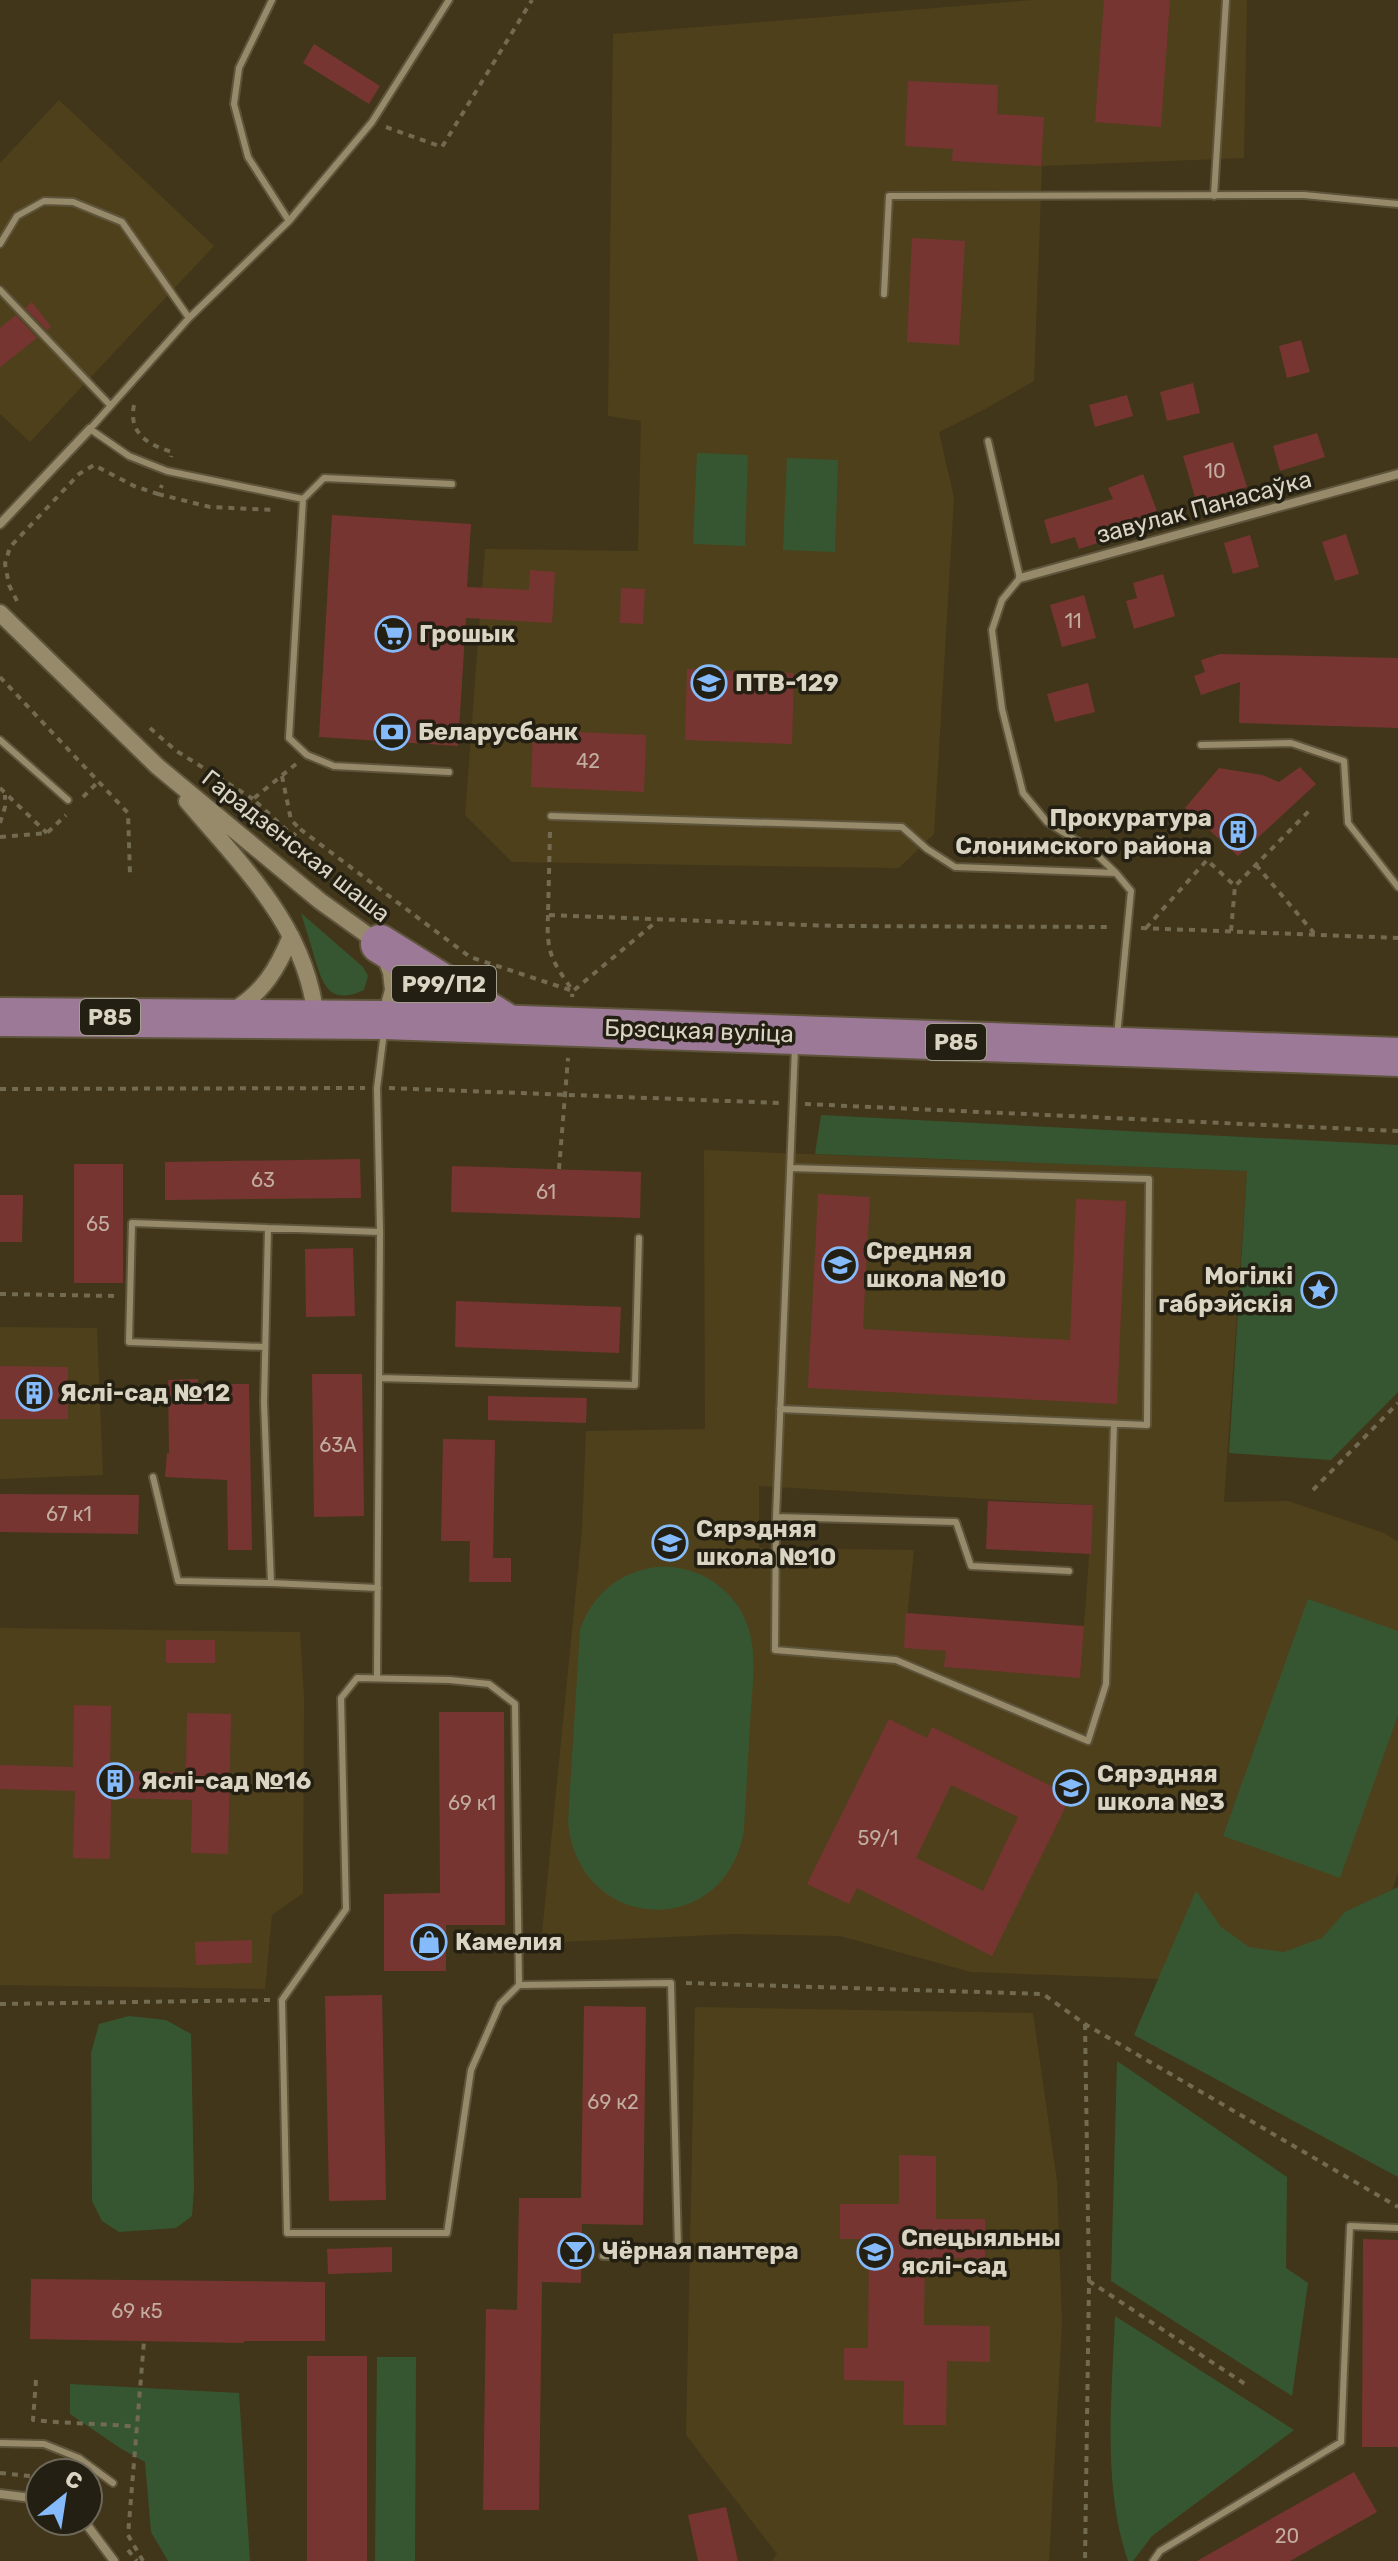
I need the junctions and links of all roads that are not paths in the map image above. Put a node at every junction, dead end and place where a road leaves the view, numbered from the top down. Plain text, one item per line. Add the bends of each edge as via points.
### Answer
1 (272, 0) edge
2 (449, 0) edge
3 (1226, 0) edge
4 (1214, 196) junction
5 (1398, 204) edge
6 (289, 221) junction
7 (0, 244) edge
8 (0, 290) edge
9 (884, 294) dead end
10 (189, 318) junction
11 (110, 405) junction
12 (90, 429) junction
13 (988, 441) dead end
14 (1398, 474) edge
15 (452, 484) dead end
16 (303, 499) junction
17 (0, 524) edge
18 (1020, 578) junction
19 (3, 616) edge
20 (0, 740) edge
21 (1201, 745) dead end
22 (157, 766) junction
23 (449, 772) dead end
24 (68, 800) dead end
25 (551, 816) road end
26 (1116, 873) junction
27 (1398, 887) edge
28 (291, 936) junction
29 (380, 944) junction
30 (0, 1017) edge
31 (220, 1018) junction
32 (316, 1019) junction
33 (385, 1020) junction
34 (508, 1024) junction
35 (795, 1035) junction
36 (1116, 1048) junction
37 (1398, 1057) edge
38 (791, 1168) junction
39 (268, 1228) junction
40 (380, 1232) junction
41 (639, 1238) dead end
42 (265, 1347) junction
43 (379, 1378) junction
44 (780, 1409) junction
45 (1114, 1424) junction
46 (153, 1477) dead end
47 (776, 1517) junction
48 (1069, 1571) dead end
49 (271, 1583) junction
50 (378, 1588) junction
51 (377, 1678) junction
52 (519, 1985) junction
53 (1398, 2228) edge
54 (603, 2256) dead end
55 (0, 2443) edge
56 (113, 2483) dead end
57 (0, 2494) edge
58 (24, 2497) edge
59 (96, 2537) edge
60 (114, 2561) edge
61 (1153, 2561) edge

1 - 6 lane via 239,68 234,104 248,157
2 - 6 lane via 372,122
3 - 4 lane
4 - 5 lane via 1304,195
4 - 9 lane via 889,196
6 - 10 lane
7 - 10 lane via 17,216 44,201 73,202 122,222
8 - 11 lane
10 - 11 lane
11 - 12 lane
12 - 16 lane via 129,456 167,471
12 - 17 street
13 - 18 lane
14 - 18 street, завулак Панасаўка
15 - 16 lane via 324,478
16 - 23 lane via 289,738 307,755 334,766
18 - 26 lane via 1002,600 992,630 1002,709 1023,793 1047,822 1093,851
19 - 22 main road, Гарадзенская шаша / Р99/П2
20 - 24 lane
21 - 27 lane via 1291,743 1344,761 1348,823
22 - 28 main road, Гарадзенская шаша / Р99/П2 via 267,895
22 - 29 main road, Гарадзенская шаша / Р99/П2
25 - 26 lane via 902,827 955,867
26 - 36 lane via 1131,891
28 - 31 main road via 276,971 260,991
28 - 32 main road, Гарадзенская шаша / Р99/П2 via 309,978
29 - 33 main road, Гарадзенская шаша / Р99/П2 via 393,990
29 - 34 main road, Р99/П2
30 - 31 main road, Брэсцкая вуліца / Р85
31 - 32 main road, Брэсцкая вуліца / Р85
32 - 33 main road, Брэсцкая вуліца / Р85
33 - 34 main road, Брэсцкая вуліца / Р85
33 - 40 lane via 377,1088
34 - 35 main road, Брэсцкая вуліца / Р85 via 572,1009
35 - 36 main road, Брэсцкая вуліца / Р85
35 - 38 lane
36 - 37 main road, Брэсцкая вуліца / Р85
38 - 44 lane
38 - 45 lane via 1149,1179 1147,1425
39 - 40 lane
39 - 42 lane
39 - 42 lane via 132,1223 130,1296 129,1342
40 - 43 lane
41 - 43 lane via 635,1385
42 - 49 lane
43 - 50 lane
44 - 45 lane
44 - 47 lane
45 - 47 lane via 1106,1684 1088,1741 896,1660 775,1650
46 - 49 lane via 178,1581
47 - 48 lane via 956,1522 971,1566
49 - 50 lane
50 - 51 lane
51 - 52 lane via 489,1684 515,1704
51 - 52 lane via 357,1678 341,1698 346,1909 282,2000 287,2233 447,2233 471,2070 500,2004
52 - 54 lane via 671,1983 678,2247 650,2257
53 - 61 lane via 1350,2226 1341,2442 1160,2551
55 - 56 lane via 44,2444 79,2458
57 - 58 street
59 - 60 street

